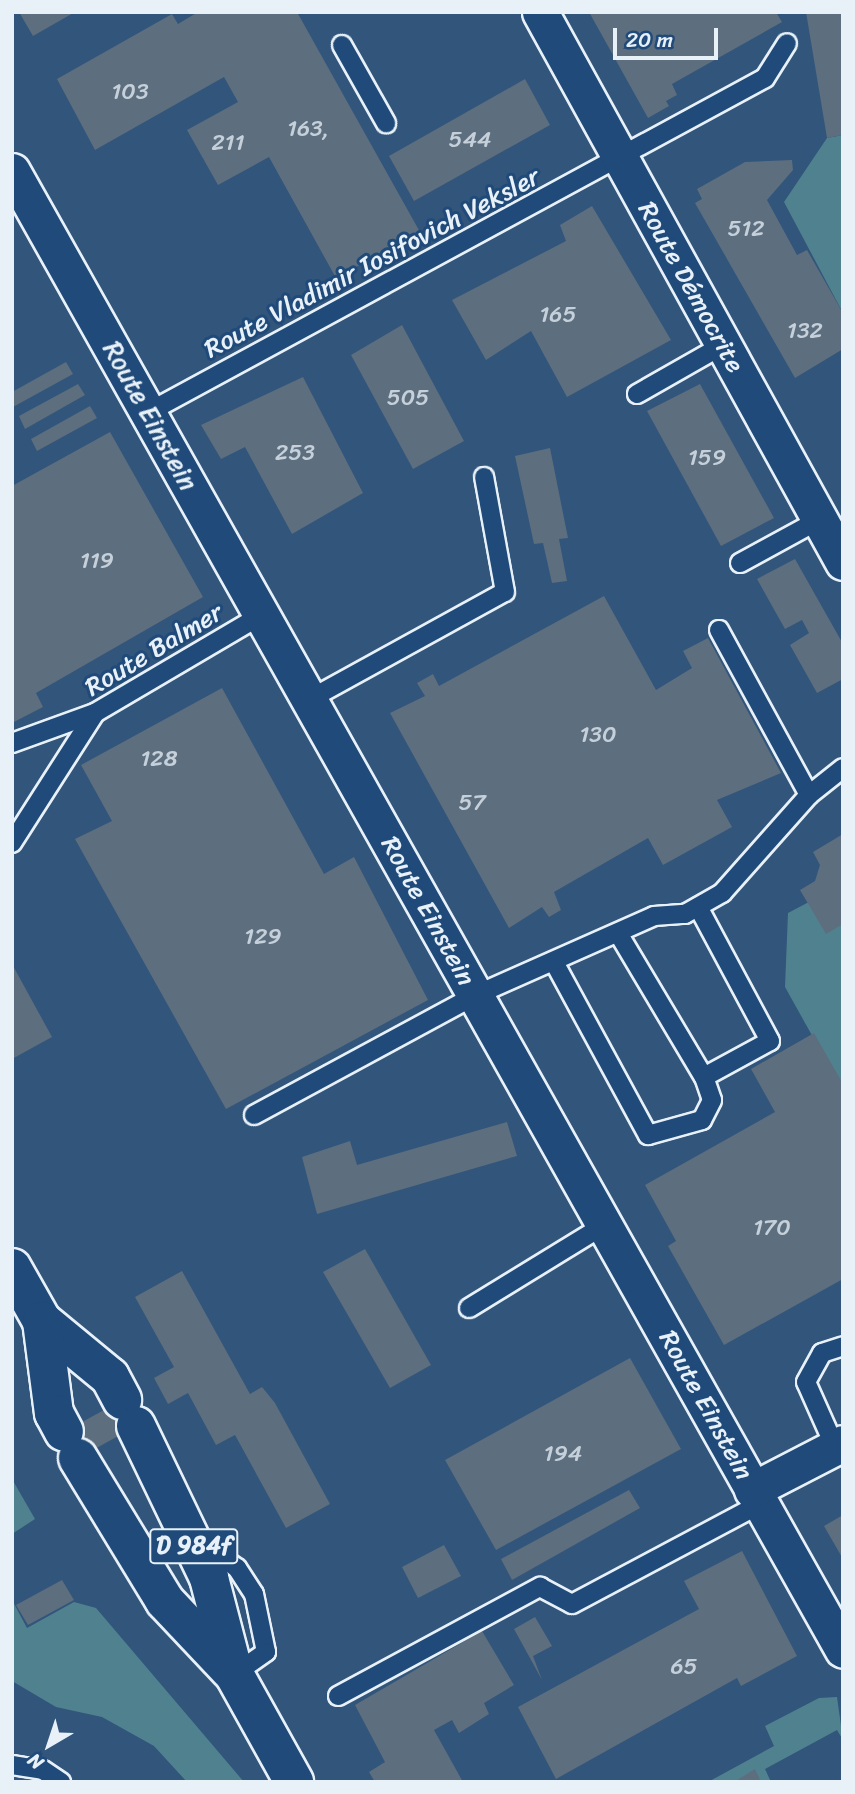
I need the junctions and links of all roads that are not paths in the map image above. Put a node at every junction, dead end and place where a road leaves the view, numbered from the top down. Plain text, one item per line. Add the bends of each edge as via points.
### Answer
1 (540, 12) edge
2 (787, 43) dead end
3 (342, 45) dead end
4 (386, 123) dead end
5 (621, 159) junction
6 (12, 171) edge
7 (723, 345) junction
8 (637, 394) dead end
9 (147, 413) junction
10 (484, 477) dead end
11 (819, 520) junction
12 (843, 562) edge
13 (740, 563) dead end
14 (262, 614) junction
15 (719, 630) dead end
16 (310, 699) junction
17 (95, 713) junction
18 (12, 743) edge
19 (843, 768) edge
20 (809, 795) junction
21 (12, 843) edge
22 (698, 906) junction
23 (618, 933) junction
24 (554, 962) junction
25 (476, 995) junction
26 (704, 1077) junction
27 (254, 1115) dead end
28 (606, 1224) junction
29 (12, 1268) edge
30 (469, 1308) dead end
31 (42, 1321) junction
32 (843, 1346) edge
33 (839, 1445) edge
34 (756, 1497) junction
35 (843, 1650) edge
36 (234, 1674) junction
37 (338, 1696) dead end
38 (12, 1765) edge
39 (61, 1782) edge
40 (294, 1782) edge

1 - 5 street, Route Démocrite
2 - 5 lane, Route Vladimir Iosifovich Veksler via 765,78
3 - 4 lane
5 - 7 street, Route Démocrite
5 - 9 lane, Route Vladimir Iosifovich Veksler
6 - 9 street, Route Einstein
7 - 8 lane
7 - 11 street, Route Démocrite
9 - 14 street, Route Einstein
10 - 16 lane via 505,592
11 - 12 street, Route Démocrite
11 - 13 lane
14 - 16 street, Route Einstein
14 - 17 lane, Route Balmer
15 - 20 lane
16 - 25 street, Route Einstein
17 - 18 lane
17 - 21 lane, Route Balmer
19 - 20 lane
20 - 22 lane via 751,864
22 - 23 lane
22 - 26 lane via 770,1041
23 - 24 lane
23 - 26 lane
24 - 25 lane
24 - 26 lane via 648,1135 702,1120 712,1100
25 - 27 lane
25 - 28 street, Route Einstein
28 - 30 lane
28 - 34 street, Route Einstein
29 - 31 main road, D 984f
31 - 36 main road, D 984f via 110,1377 209,1578
31 - 36 main road, D 984f via 54,1413 71,1445 165,1601
32 - 33 lane via 822,1353 806,1382
33 - 34 street
34 - 35 street, Route Einstein
34 - 37 lane via 572,1604 540,1587
36 - 40 main road, D 984f
38 - 39 lane via 43,1770

